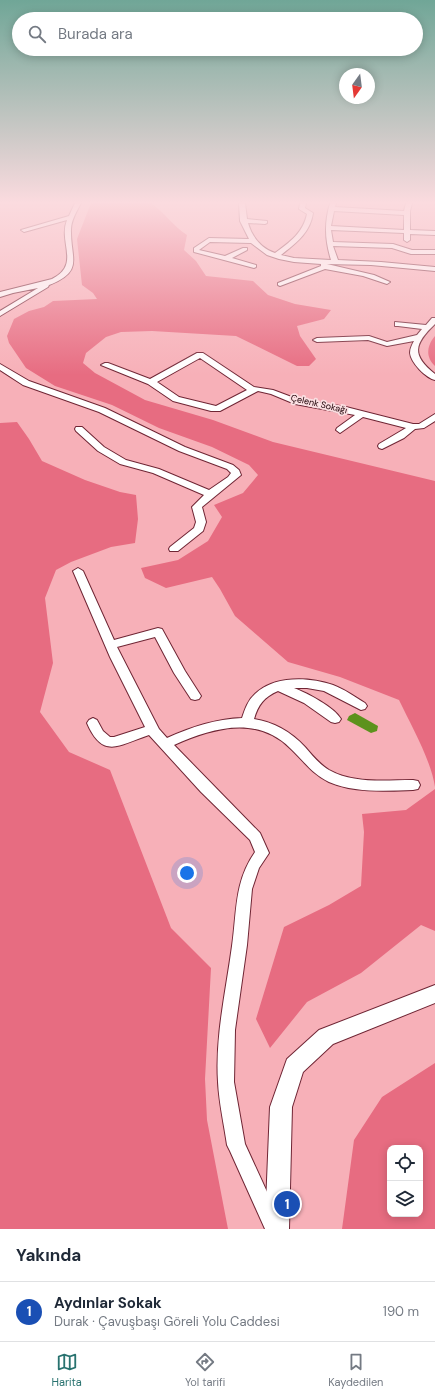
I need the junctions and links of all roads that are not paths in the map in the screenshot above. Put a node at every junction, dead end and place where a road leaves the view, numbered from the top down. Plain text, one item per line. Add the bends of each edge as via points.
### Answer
1 (71, 260) edge
2 (231, 260) edge
3 (254, 260) edge
4 (297, 260) edge
5 (334, 262) joint
6 (247, 264) junction
7 (324, 265) junction
8 (254, 266) dead end
9 (435, 269) edge
10 (358, 273) junction
11 (52, 281) junction
12 (358, 282) dead end
13 (387, 282) dead end
14 (280, 284) dead end
15 (0, 295) edge
16 (0, 314) edge
17 (435, 320) edge
18 (398, 324) dead end
19 (428, 327) junction
20 (420, 337) junction
21 (317, 340) dead end
22 (104, 365) dead end
23 (0, 366) edge
24 (435, 378) edge
25 (151, 382) junction
26 (253, 390) junction
27 (362, 414) junction
28 (435, 417) edge
29 (413, 427) junction
30 (79, 429) dead end
31 (340, 430) dead end
32 (382, 446) dead end
33 (210, 494) junction
34 (174, 549) dead end
35 (78, 571) dead end
36 (111, 645) junction
37 (276, 687) junction
38 (194, 696) dead end
39 (361, 706) dead end
40 (335, 719) dead end
41 (93, 723) dead end
42 (247, 723) junction
43 (152, 729) junction
44 (165, 744) junction
45 (413, 785) dead end
46 (435, 994) edge
47 (276, 1229) edge

1 - 11 street via 68,271
2 - 6 street
3 - 6 street
4 - 7 street
5 - 7 street
5 - 9 street
6 - 8 street
7 - 10 street
7 - 14 street
10 - 12 street
10 - 13 street
11 - 15 street
11 - 16 street
17 - 19 street
18 - 19 street
19 - 20 street
20 - 21 street via 387,344 369,338
20 - 24 street via 414,350 416,357
22 - 25 street
23 - 33 street via 31,386 117,416 183,450 236,472 230,481
25 - 26 street via 176,399 217,409
25 - 26 street, Çelenk Sokağı via 200,355
26 - 27 street, Çelenk Sokağı via 274,392 295,401
27 - 29 street, Çelenk Sokağı
27 - 31 street, Çelenk Sokağı
28 - 29 street via 421,426
29 - 32 street
30 - 33 street via 101,449 123,462 156,471
33 - 34 street via 197,507 201,522 199,529
35 - 36 street
36 - 38 street via 158,632
36 - 43 street
37 - 39 street via 286,684 326,687
37 - 40 street via 292,691
37 - 42 street via 254,703
41 - 43 street via 99,736 108,742
42 - 44 street via 228,723 192,731
42 - 45 street via 277,730 292,741 323,773 339,780 357,786
43 - 44 street
44 - 47 street via 255,837 262,853 253,866 245,889 240,946 227,1030 226,1082 236,1145
46 - 47 main road via 326,1037 294,1066 281,1107

